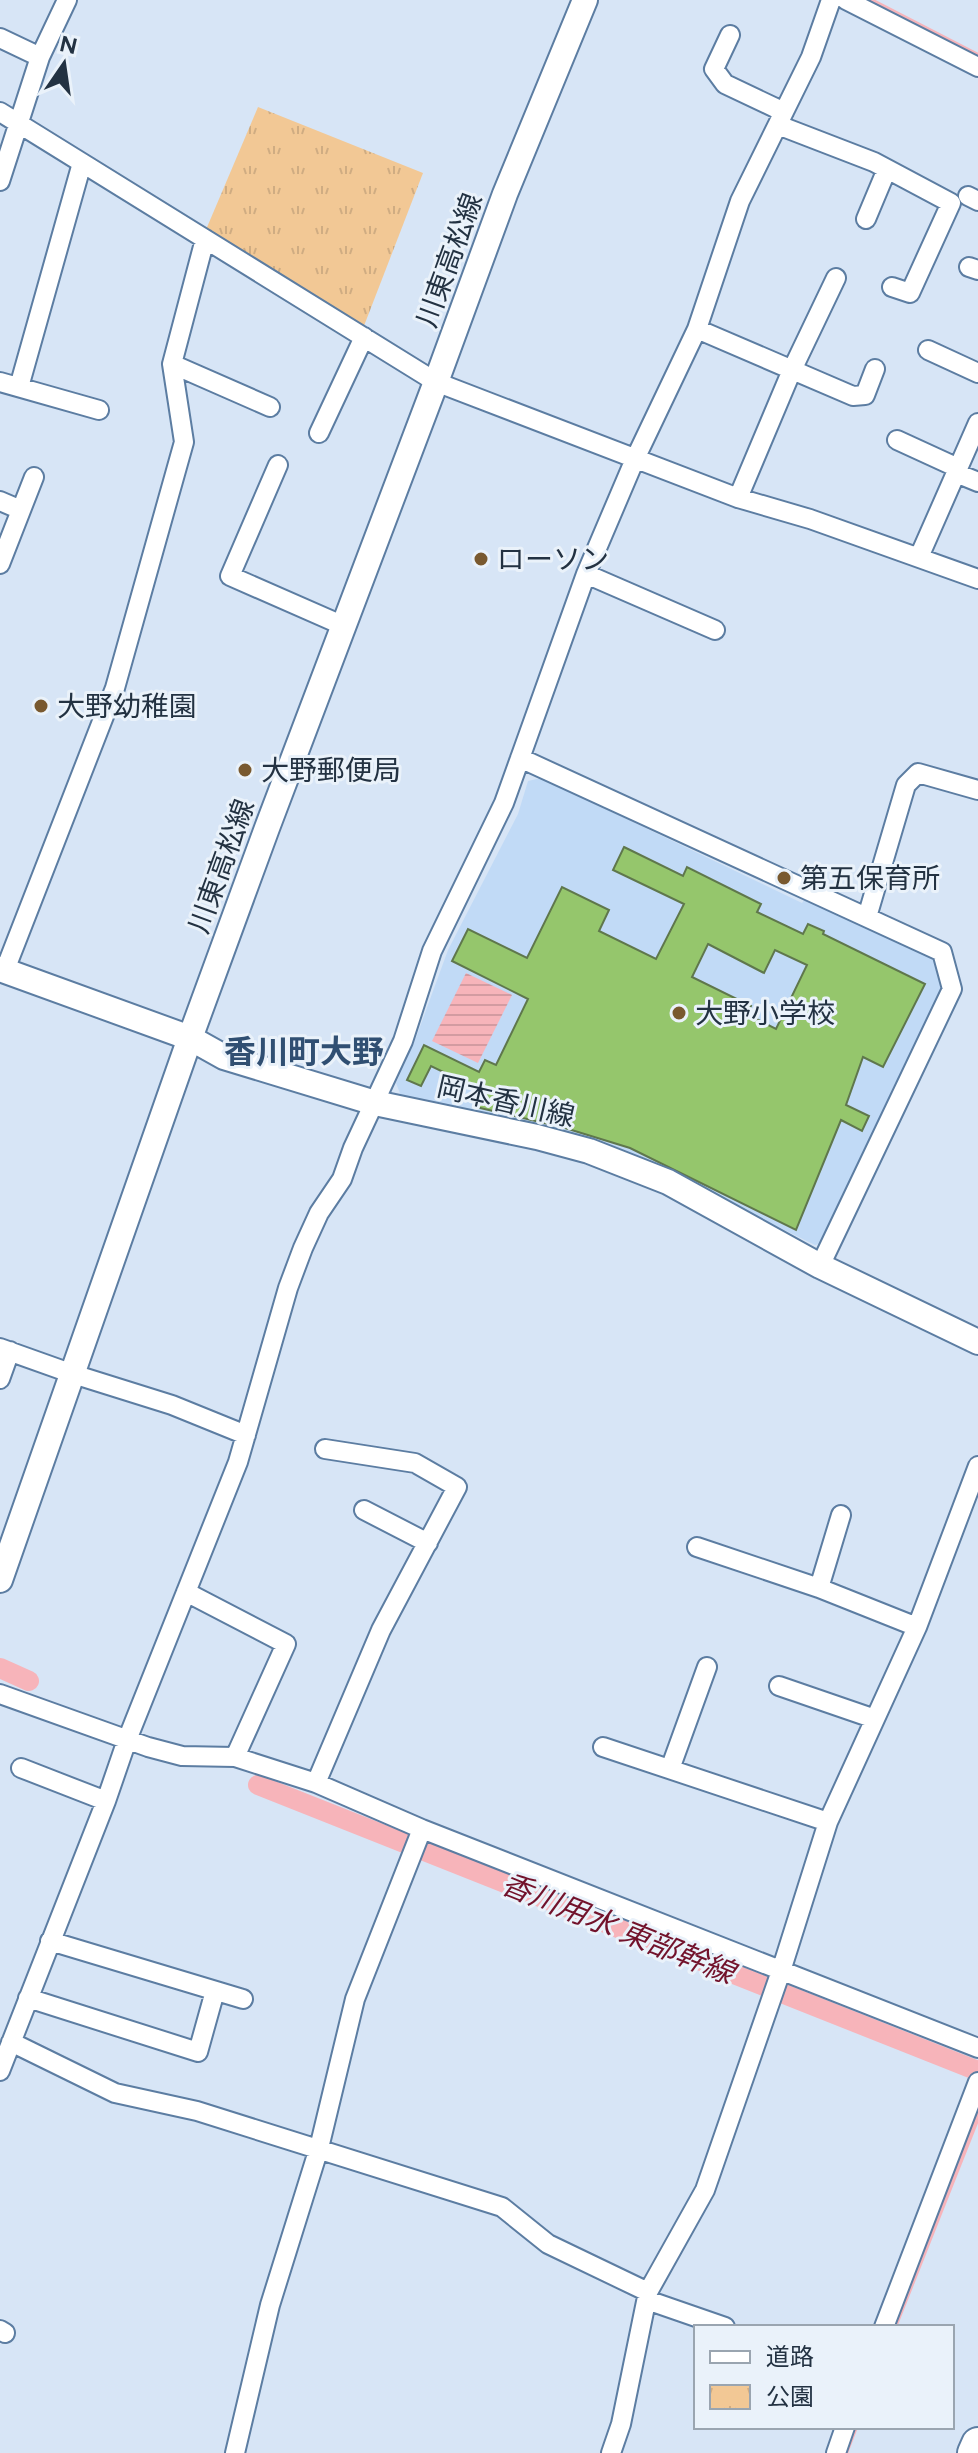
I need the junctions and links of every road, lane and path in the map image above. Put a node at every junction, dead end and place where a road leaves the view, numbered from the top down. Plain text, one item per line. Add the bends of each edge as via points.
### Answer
1 (67, 0) edge
2 (585, 0) edge
3 (831, 0) edge
4 (846, 0) edge
5 (730, 35) dead end
6 (0, 38) edge
7 (40, 57) junction
8 (978, 67) edge
9 (0, 112) edge
10 (781, 118) junction
11 (19, 125) junction
12 (82, 163) junction
13 (887, 169) junction
14 (0, 181) edge
15 (866, 219) dead end
16 (205, 239) junction
17 (836, 278) dead end
18 (892, 287) dead end
19 (697, 329) junction
20 (364, 337) junction
21 (928, 350) dead end
22 (172, 364) junction
23 (875, 369) dead end
24 (792, 370) junction
25 (978, 373) edge
26 (0, 382) edge
27 (436, 382) junction
28 (19, 387) junction
29 (270, 407) dead end
30 (99, 410) dead end
31 (978, 423) edge
32 (319, 433) dead end
33 (897, 440) dead end
34 (635, 459) junction
35 (278, 465) dead end
36 (957, 470) junction
37 (34, 477) dead end
38 (978, 482) edge
39 (738, 498) junction
40 (0, 501) edge
41 (21, 510) junction
42 (919, 557) junction
43 (0, 564) edge
44 (586, 574) junction
45 (978, 579) edge
46 (344, 626) junction
47 (715, 630) dead end
48 (520, 758) junction
49 (978, 790) edge
50 (867, 917) junction
51 (2, 970) edge
52 (190, 1038) junction
53 (375, 1103) junction
54 (820, 1266) junction
55 (978, 1342) edge
56 (5, 1349) edge
57 (73, 1374) junction
58 (0, 1379) edge
59 (246, 1435) junction
60 (325, 1449) dead end
61 (978, 1466) edge
62 (364, 1510) dead end
63 (841, 1515) dead end
64 (428, 1543) junction
65 (697, 1547) dead end
66 (0, 1580) edge
67 (819, 1588) junction
68 (186, 1592) junction
69 (917, 1627) junction
70 (707, 1667) dead end
71 (779, 1686) dead end
72 (0, 1694) edge
73 (875, 1719) junction
74 (127, 1740) junction
75 (603, 1747) dead end
76 (235, 1757) junction
77 (21, 1768) dead end
78 (670, 1769) junction
79 (316, 1783) junction
80 (106, 1801) junction
81 (828, 1822) junction
82 (422, 1829) junction
83 (50, 1941) junction
84 (781, 1971) junction
85 (215, 1991) junction
86 (28, 1998) junction
87 (243, 1999) dead end
88 (11, 2042) junction
89 (978, 2048) edge
90 (0, 2071) edge
91 (978, 2082) edge
92 (319, 2148) junction
93 (648, 2296) junction
94 (720, 2325) edge
95 (885, 2325) edge
96 (844, 2429) edge
97 (978, 2444) edge
98 (235, 2453) edge
99 (611, 2453) edge
100 (836, 2453) edge
101 (974, 2453) edge

1 - 7 street
2 - 27 main road, 川東高松線 via 505,194
3 - 10 street
4 - 8 street
5 - 10 street via 714,69 725,84
6 - 7 street
7 - 11 street
9 - 11 street
10 - 13 street
10 - 19 street via 740,201
11 - 12 street
11 - 14 street
12 - 16 street
12 - 28 street
13 - 15 street
13 - 18 street via 951,203 910,293
16 - 20 street
16 - 22 street
17 - 24 street
19 - 24 street
19 - 34 street
20 - 27 street
20 - 32 street
21 - 25 street
22 - 29 street
22 - 51 street via 184,442 180,457 115,688
23 - 24 street via 865,395 853,396
24 - 39 street
26 - 28 street
27 - 34 street
27 - 46 main road, 川東高松線
28 - 30 street
31 - 36 street
33 - 36 street
34 - 39 street
34 - 44 street
35 - 46 street via 230,576
36 - 38 street
36 - 42 street
37 - 41 street
39 - 42 street
40 - 41 street
41 - 43 street
42 - 45 street
44 - 47 street
44 - 48 street
46 - 52 main road, 川東高松線
48 - 50 street
48 - 53 street via 432,951 403,1041
49 - 50 street via 918,773 906,785
50 - 54 street via 942,952 952,989
51 - 52 main road, 岡本香川線
52 - 53 main road, 岡本香川線 via 224,1057
52 - 57 main road, 川東高松線
53 - 54 main road, 岡本香川線 via 589,1151 668,1182
53 - 59 street via 342,1179 303,1248
54 - 55 main road, 岡本香川線
56 - 57 street
56 - 58 street
57 - 59 street
57 - 66 main road, 川東高松線
59 - 68 street
60 - 64 street via 415,1463 457,1487
61 - 69 street
62 - 64 street
63 - 67 street
64 - 79 street via 381,1630
65 - 67 street
67 - 69 street
68 - 74 street
68 - 76 street via 286,1644
69 - 73 street
70 - 78 street
71 - 73 street
72 - 74 street
73 - 81 street
74 - 76 street via 182,1756
74 - 80 street
75 - 78 street
76 - 79 street
77 - 80 street
78 - 81 street
79 - 82 street
80 - 83 street
81 - 84 street
82 - 84 street
82 - 92 street via 355,1999
83 - 85 street
83 - 86 street
84 - 89 street
84 - 93 street via 705,2190
85 - 86 street via 198,2052
85 - 87 street
86 - 88 street
88 - 90 street
88 - 92 street via 115,2093
91 - 95 street
92 - 93 street via 502,2207 548,2244
92 - 98 street via 270,2305
93 - 94 street
93 - 99 street
96 - 100 street
97 - 101 highway

